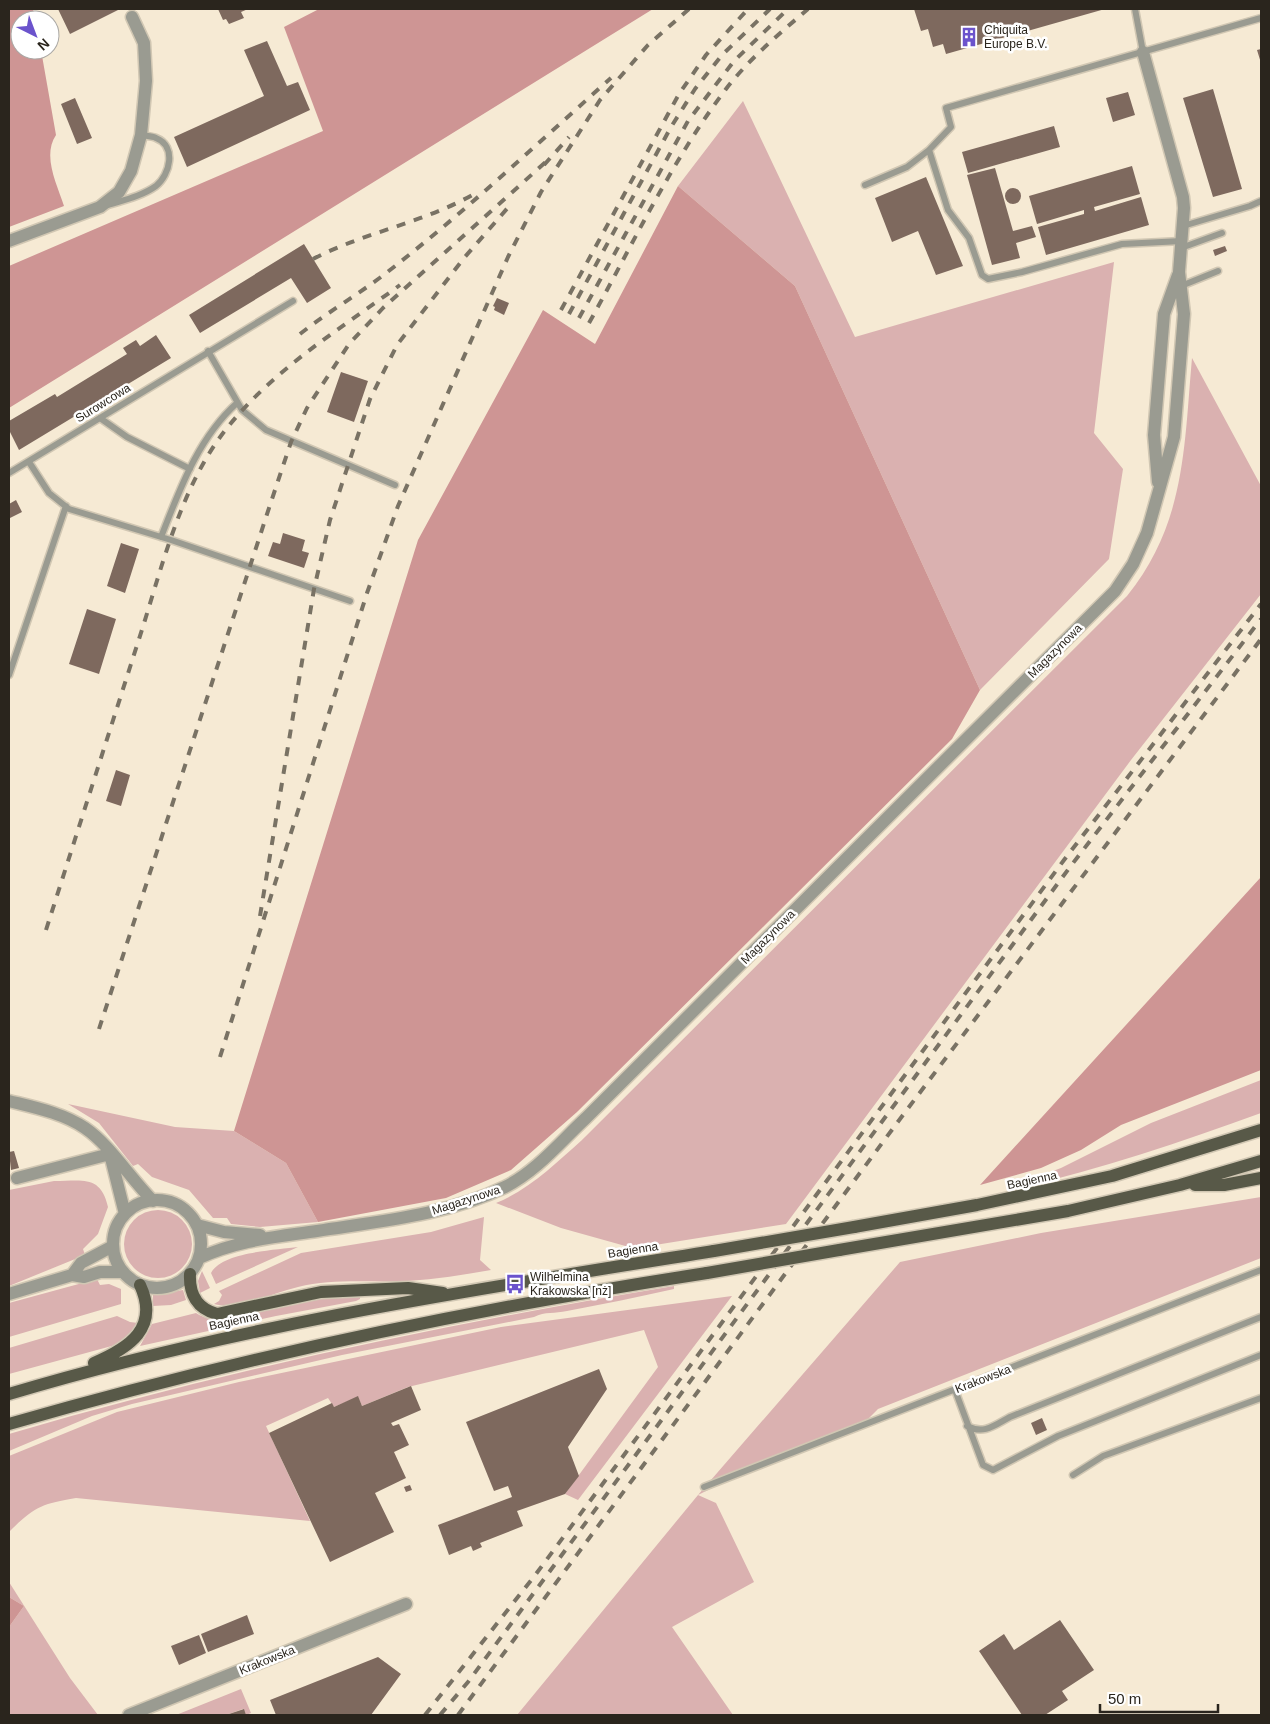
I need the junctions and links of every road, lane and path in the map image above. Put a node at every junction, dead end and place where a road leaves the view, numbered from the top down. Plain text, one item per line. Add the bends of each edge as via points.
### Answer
1 (1135, 9) edge
2 (132, 17) dead end
3 (1261, 18) edge
4 (1143, 52) junction
5 (141, 135) junction
6 (930, 150) junction
7 (865, 185) dead end
8 (1261, 201) edge
9 (100, 208) junction
10 (1183, 226) junction
11 (1222, 233) dead end
12 (9, 241) edge
13 (1182, 244) junction
14 (1218, 271) dead end
15 (1179, 272) junction
16 (1181, 286) junction
17 (293, 301) dead end
18 (208, 352) junction
19 (237, 404) junction
20 (100, 418) junction
21 (29, 462) junction
22 (190, 469) junction
23 (9, 474) edge
24 (396, 485) dead end
25 (1158, 486) junction
26 (66, 506) junction
27 (162, 537) junction
28 (350, 601) dead end
29 (9, 675) edge
30 (9, 1101) edge
31 (1261, 1130) edge
32 (110, 1154) junction
33 (1261, 1160) edge
34 (13, 1178) edge
35 (1261, 1178) edge
36 (1180, 1186) junction
37 (153, 1201) junction
38 (125, 1214) junction
39 (197, 1225) junction
40 (270, 1236) junction
41 (114, 1246) junction
42 (200, 1258) junction
43 (1261, 1270) edge
44 (123, 1272) junction
45 (190, 1274) junction
46 (72, 1275) junction
47 (140, 1285) junction
48 (9, 1294) edge
49 (450, 1294) junction
50 (1261, 1317) edge
51 (1261, 1356) edge
52 (60, 1378) junction
53 (955, 1390) junction
54 (9, 1394) edge
55 (1261, 1398) edge
56 (9, 1424) edge
57 (967, 1426) junction
58 (1073, 1475) dead end
59 (704, 1487) dead end
60 (406, 1604) dead end
61 (129, 1715) edge

1 - 4 lane
2 - 5 street via 144,43 146,81
3 - 4 lane
4 - 6 lane via 946,108 951,127
4 - 10 street, Magazynowa via 1183,197
5 - 9 street via 131,171 119,192
5 - 9 lane via 157,138 167,147 170,161 165,177 138,196
6 - 7 lane via 908,167
6 - 13 lane via 948,210 969,238 982,275 988,279 1122,244
8 - 10 lane
9 - 12 street
10 - 13 street, Magazynowa
11 - 13 lane
13 - 15 street, Magazynowa
14 - 16 lane
15 - 16 street, Magazynowa
15 - 25 street, Magazynowa via 1164,314 1154,435
16 - 25 street, Magazynowa via 1184,314 1174,437
17 - 18 lane, Surowcowa
18 - 19 lane
18 - 20 lane, Surowcowa
19 - 22 lane via 222,417
19 - 24 lane via 266,430
20 - 21 lane, Surowcowa
20 - 22 lane via 127,437
21 - 23 lane, Surowcowa
21 - 26 lane via 49,493
22 - 27 lane
25 - 40 street, Magazynowa via 1147,533 1115,591 537,1164 506,1186 449,1208
26 - 27 lane
26 - 29 lane
27 - 28 lane
30 - 32 street via 75,1122
31 - 49 main road, Bagienna, bridge via 1112,1176 937,1212
32 - 34 street
32 - 37 street
32 - 38 street
33 - 36 main road
35 - 36 main road via 1224,1185
36 - 56 main road, bridge via 1068,1210 603,1289 374,1333 251,1359 111,1394
37 - 38 street via 138,1205
37 - 39 street via 183,1208
38 - 41 street via 116,1229
39 - 40 street, Magazynowa via 224,1232
39 - 42 street via 201,1241
40 - 42 street, Magazynowa via 238,1243
41 - 44 street
41 - 46 street via 81,1263
42 - 45 street
43 - 53 lane, Krakowska
44 - 46 street via 100,1272 84,1277
44 - 47 street
45 - 47 street via 182,1281 162,1288
45 - 49 main road via 191,1290 197,1302 217,1314 321,1292 408,1288
46 - 48 street
47 - 52 main road via 146,1297 147,1313 144,1325 131,1342 121,1352
49 - 52 main road, Bagienna via 258,1330
50 - 57 lane via 1010,1417 986,1430
51 - 57 lane via 1058,1436 994,1470 983,1465
52 - 54 main road, Bagienna
53 - 57 lane
53 - 59 lane, Krakowska
55 - 58 lane via 1103,1456
60 - 61 street, Krakowska

